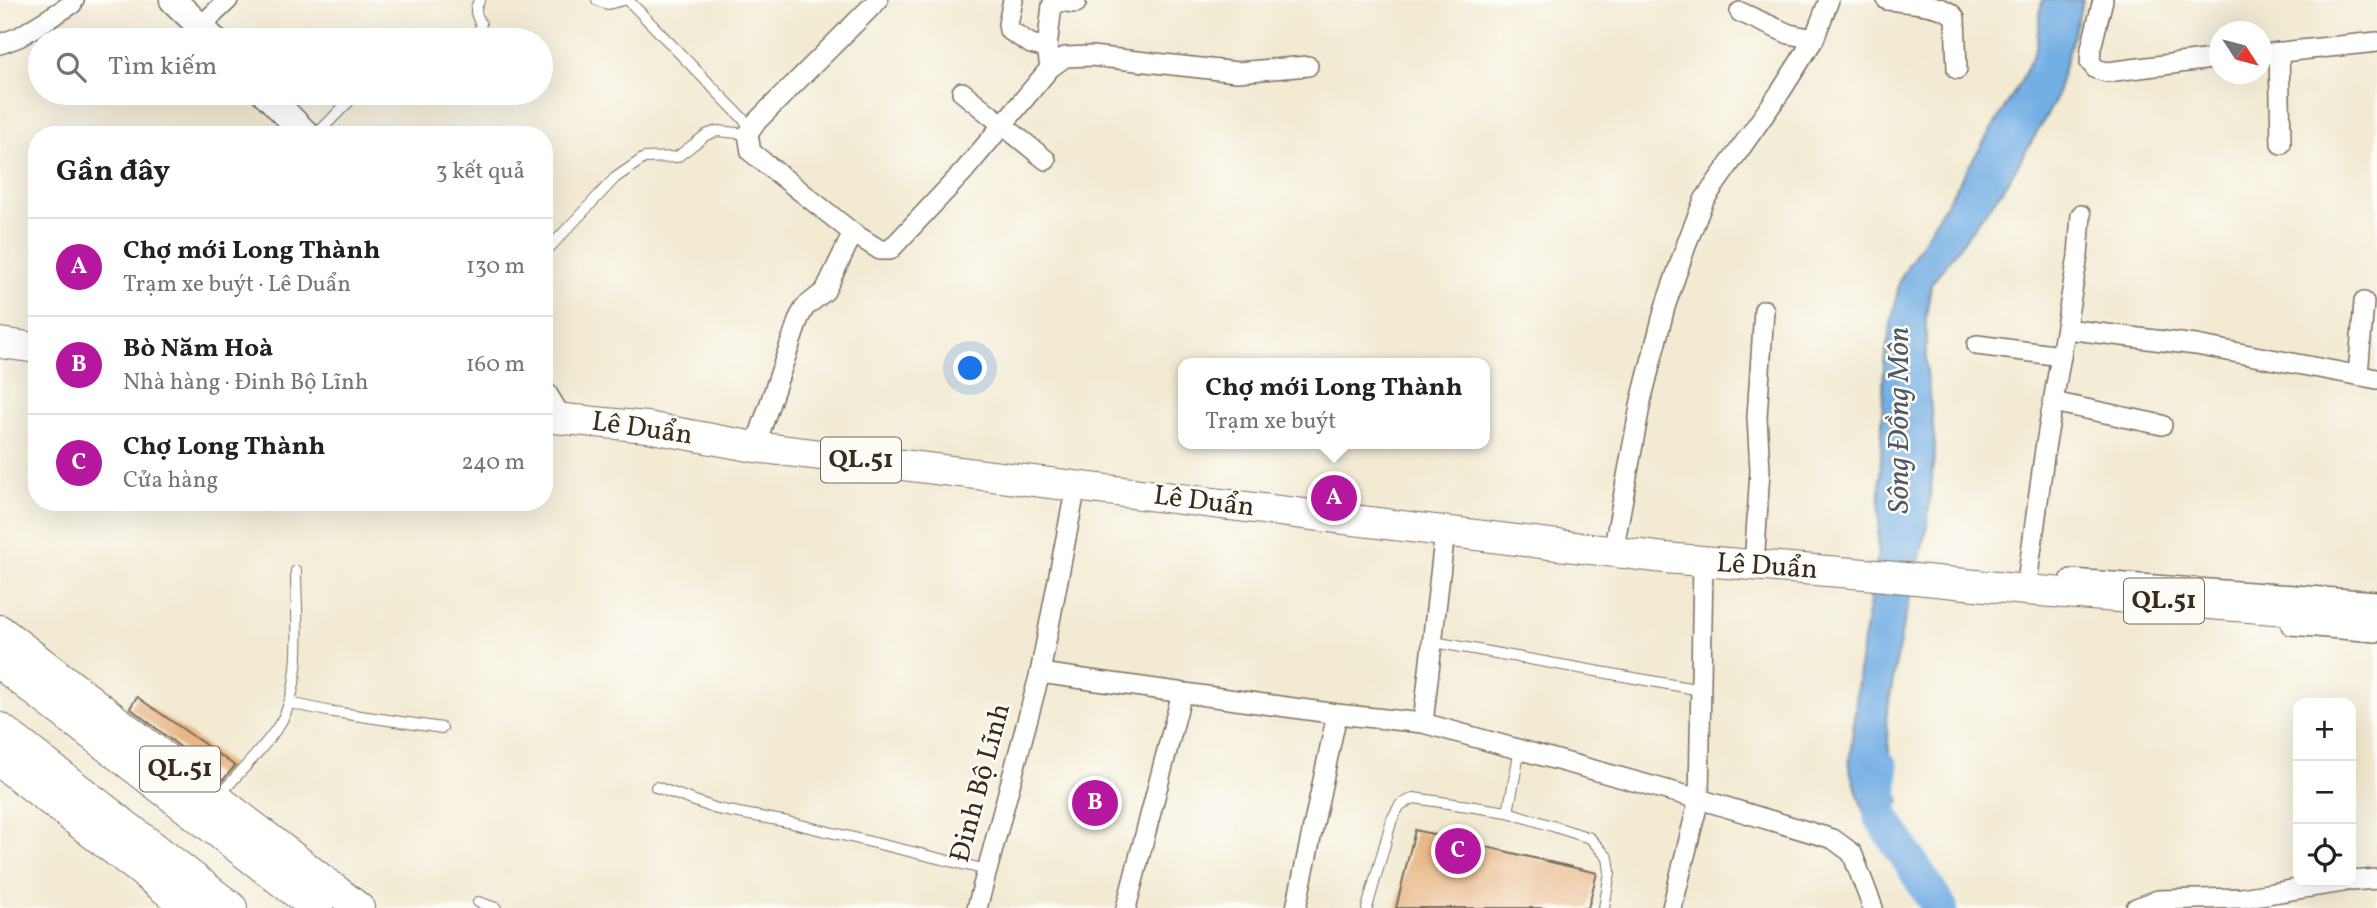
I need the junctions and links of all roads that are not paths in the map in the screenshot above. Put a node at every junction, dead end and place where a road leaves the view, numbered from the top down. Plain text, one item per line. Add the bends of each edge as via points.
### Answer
1 (74, 0) edge
2 (173, 0) edge
3 (228, 0) edge
4 (480, 0) edge
5 (597, 0) edge
6 (626, 0) edge
7 (1013, 0) edge
8 (1829, 0) edge
9 (1887, 0) edge
10 (2103, 0) edge
11 (1076, 3) dead end
12 (866, 4) edge
13 (1740, 12) dead end
14 (33, 28) edge
15 (202, 28) edge
16 (210, 28) edge
17 (480, 28) edge
18 (28, 31) edge
19 (1814, 39) junction
20 (2377, 42) edge
21 (0, 44) edge
22 (1047, 48) junction
23 (2272, 53) edge
24 (2209, 59) edge
25 (1308, 66) dead end
26 (1050, 68) junction
27 (1957, 69) dead end
28 (2272, 70) edge
29 (962, 92) dead end
30 (277, 105) edge
31 (345, 105) edge
32 (298, 126) edge
33 (325, 126) edge
34 (1003, 126) junction
35 (750, 131) junction
36 (2281, 144) dead end
37 (1046, 160) dead end
38 (2081, 215) dead end
39 (853, 233) junction
40 (553, 244) edge
41 (2364, 302) dead end
42 (1764, 310) dead end
43 (2066, 329) junction
44 (0, 343) edge
45 (1977, 345) dead end
46 (28, 347) edge
47 (2061, 356) junction
48 (2367, 377) edge
49 (2053, 402) junction
50 (553, 411) edge
51 (2162, 425) dead end
52 (755, 447) junction
53 (1076, 486) junction
54 (1445, 531) junction
55 (1613, 552) junction
56 (1703, 562) junction
57 (1754, 567) junction
58 (296, 571) dead end
59 (1953, 582) junction
60 (2027, 583) junction
61 (2377, 601) edge
62 (2377, 617) edge
63 (0, 630) edge
64 (2377, 632) edge
65 (1434, 642) junction
66 (0, 663) edge
67 (1040, 673) junction
68 (1701, 690) junction
69 (1182, 693) junction
70 (290, 703) junction
71 (1337, 714) junction
72 (1423, 723) junction
73 (442, 727) dead end
74 (0, 729) edge
75 (1520, 749) junction
76 (0, 762) edge
77 (656, 788) dead end
78 (218, 799) junction
79 (1699, 799) junction
80 (1508, 812) junction
81 (264, 850) junction
82 (987, 870) junction
83 (2377, 879) edge
84 (2356, 881) edge
85 (2296, 887) edge
86 (478, 902) dead end
87 (2214, 903) edge
88 (189, 908) edge
89 (231, 908) edge
90 (317, 908) edge
91 (359, 908) edge
92 (496, 908) edge
93 (977, 908) edge
94 (1126, 908) edge
95 (1296, 908) edge
96 (1367, 908) edge
97 (1604, 908) edge
98 (1672, 908) edge
99 (1873, 908) edge
100 (2136, 908) edge

1 - 14 street
2 - 15 main road
3 - 16 street
4 - 17 lane via 475,14
5 - 6 lane via 608,4
6 - 35 lane
7 - 22 street via 1009,30
8 - 19 street
9 - 27 street via 1951,12
10 - 24 street via 2091,48 2090,62 2096,69 2107,72
11 - 22 street via 1057,1 1052,5
12 - 35 street
13 - 19 street via 1789,34
18 - 21 street
19 - 55 street via 1704,200 1688,240 1641,401
20 - 23 street
22 - 26 street
25 - 26 street via 1237,72 1065,57
26 - 34 street
28 - 36 street
29 - 34 street
30 - 32 main road
31 - 33 lane
34 - 37 street
34 - 39 street via 890,250 880,250
35 - 39 street via 751,152
35 - 40 lane via 717,131 677,157 644,158 615,178
38 - 43 street
39 - 52 street via 825,291 799,318
41 - 48 street
42 - 57 street
43 - 47 street
43 - 48 street via 2196,345
44 - 46 main road
45 - 47 street
47 - 49 street
49 - 51 street
49 - 60 street
50 - 52 main road, Lê Duẩn / QL.51
52 - 53 main road, Lê Duẩn / QL.51
53 - 54 main road, Lê Duẩn / QL.51
53 - 67 street, Đinh Bộ Lĩnh
54 - 55 main road, Lê Duẩn / QL.51
54 - 65 street
55 - 56 main road, Lê Duẩn / QL.51
56 - 57 main road, Lê Duẩn / QL.51
56 - 68 street
57 - 59 main road, Lê Duẩn / QL.51
58 - 70 lane via 295,676
59 - 60 main road, QL.51
59 - 64 street
60 - 61 street
60 - 62 main road, QL.51
63 - 78 main road, QL.51
65 - 68 lane
65 - 72 street
66 - 81 highway, QL.51
67 - 69 street
67 - 82 street, Đinh Bộ Lĩnh
68 - 79 street
69 - 71 street
69 - 94 street
70 - 73 lane
70 - 78 lane via 279,725
71 - 72 street
71 - 95 street
72 - 75 street
74 - 89 highway, QL.51
75 - 79 street
75 - 80 lane
76 - 88 main road
77 - 82 lane via 717,809
78 - 81 main road, QL.51
79 - 98 street
79 - 99 street via 1833,839 1852,853
80 - 96 lane via 1414,798 1400,805
80 - 97 lane via 1590,838 1600,847 1611,873
81 - 90 highway, QL.51
81 - 91 main road, QL.51
82 - 93 street, Đinh Bộ Lĩnh
83 - 84 street
85 - 87 street
86 - 92 lane
87 - 100 street via 2158,900

